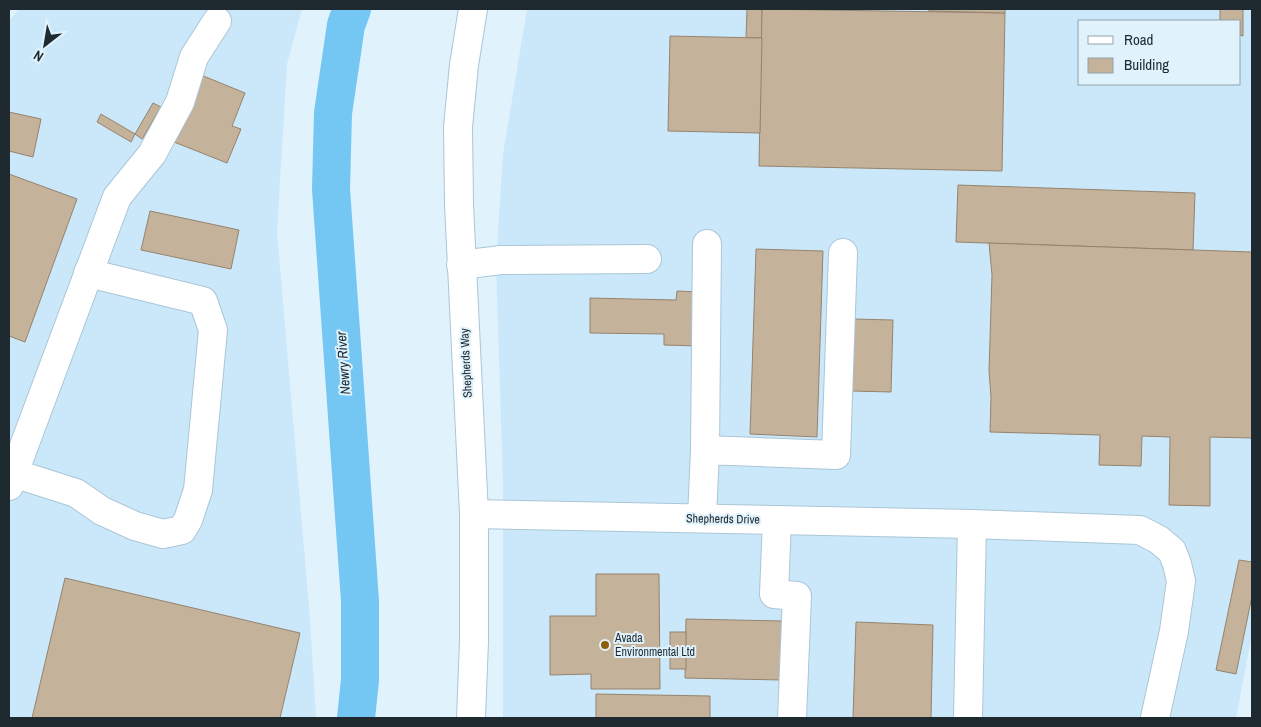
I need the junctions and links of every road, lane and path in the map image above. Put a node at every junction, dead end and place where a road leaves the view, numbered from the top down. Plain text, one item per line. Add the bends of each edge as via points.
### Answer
1 (473, 9) edge
2 (217, 21) dead end
3 (707, 244) dead end
4 (843, 253) dead end
5 (647, 259) dead end
6 (461, 265) junction
7 (88, 273) junction
8 (705, 450) junction
9 (11, 479) edge
10 (474, 514) junction
11 (702, 518) junction
12 (777, 520) junction
13 (972, 524) junction
14 (471, 718) edge
15 (792, 718) edge
16 (968, 718) edge
17 (1155, 718) edge

1 - 6 street, Shepherds Way via 458,128
2 - 7 street via 194,57 180,102 152,154 117,197
3 - 8 street
4 - 8 street via 836,455
5 - 6 street via 501,260
6 - 10 street, Shepherds Way
7 - 9 street
7 - 9 street via 204,301 213,330 198,490 188,520 182,530 163,534 102,511 76,493
8 - 11 street
10 - 11 street, Shepherds Drive
10 - 14 street, Shepherds Way
11 - 12 street, Shepherds Drive
12 - 13 street, Shepherds Drive
12 - 15 street via 774,594 797,596
13 - 16 street
13 - 17 street, Shepherds Drive via 1140,530 1172,551 1181,581

